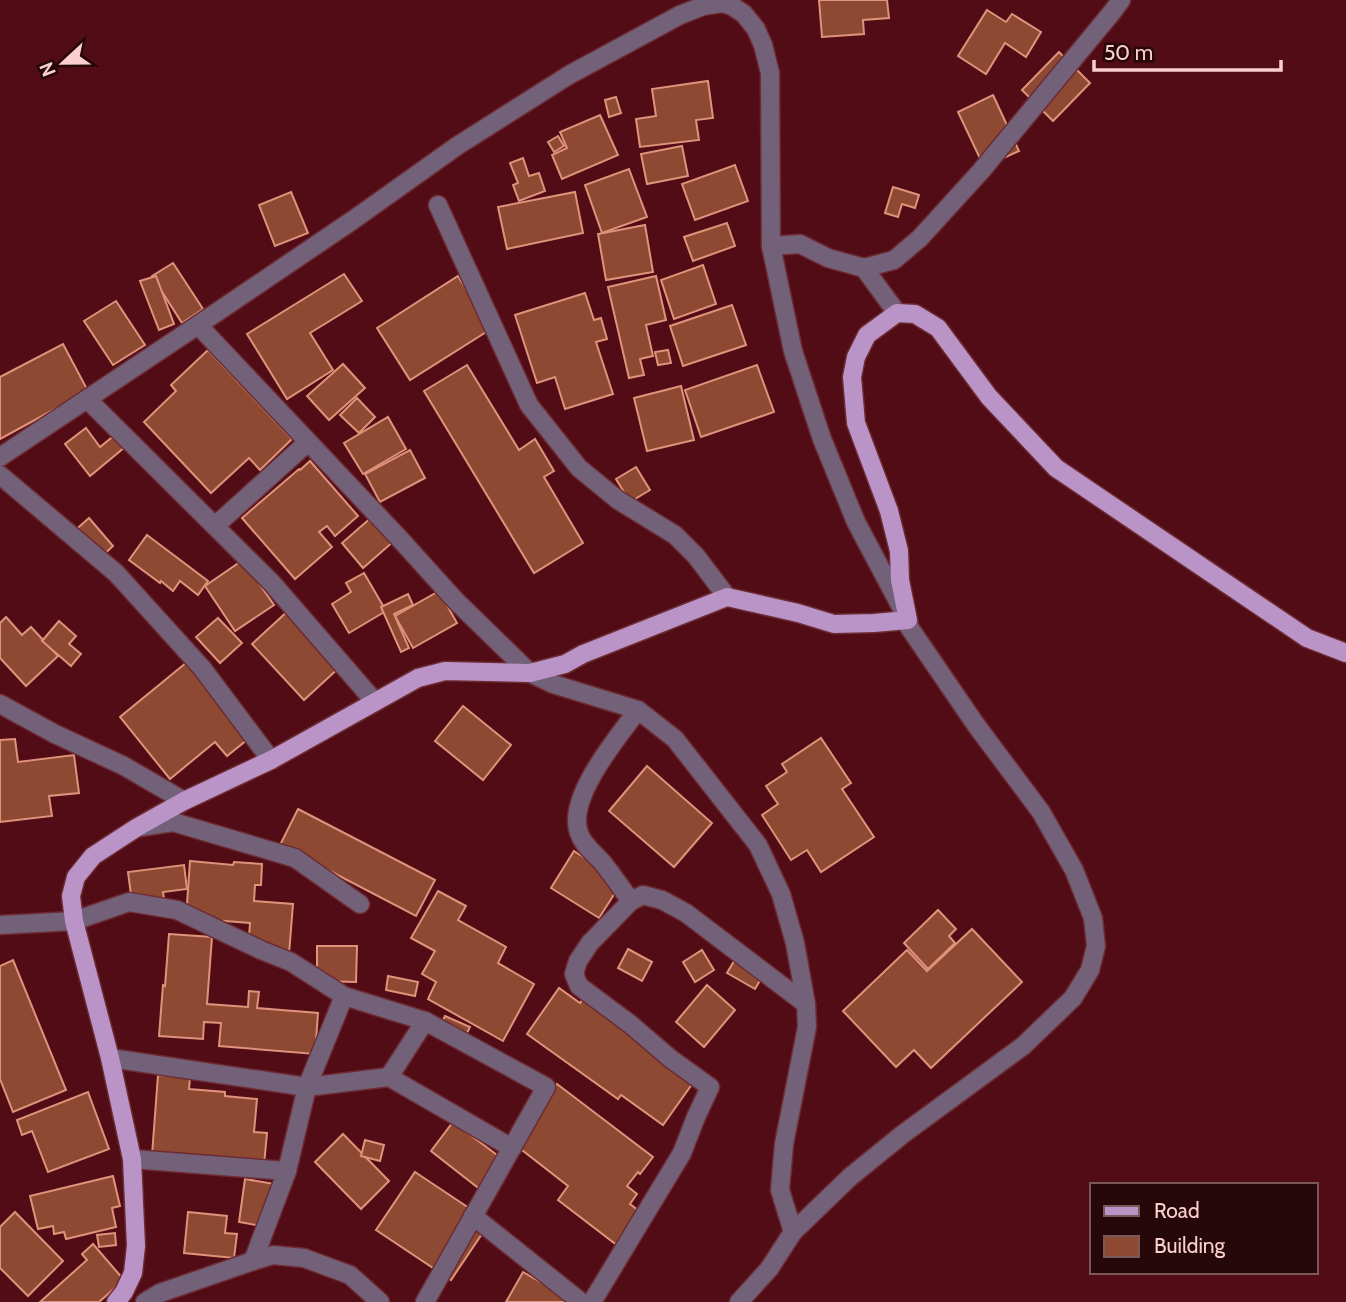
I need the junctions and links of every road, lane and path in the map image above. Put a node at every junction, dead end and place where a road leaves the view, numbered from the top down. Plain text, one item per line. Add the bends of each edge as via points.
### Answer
1 (1121, 0) edge
2 (438, 205) dead end
3 (771, 246) junction
4 (864, 268) junction
5 (897, 313) junction
6 (198, 325) junction
7 (87, 398) junction
8 (309, 442) junction
9 (0, 457) edge
10 (0, 475) edge
11 (215, 526) junction
12 (727, 597) junction
13 (908, 620) junction
14 (1346, 653) edge
15 (530, 673) junction
16 (375, 702) junction
17 (0, 704) edge
18 (638, 710) junction
19 (271, 760) junction
20 (184, 802) junction
21 (136, 828) junction
22 (631, 901) junction
23 (360, 904) dead end
24 (74, 921) junction
25 (0, 925) edge
26 (344, 996) junction
27 (806, 1004) junction
28 (425, 1021) junction
29 (110, 1058) junction
30 (389, 1077) junction
31 (307, 1087) junction
32 (512, 1148) junction
33 (132, 1159) junction
34 (287, 1171) junction
35 (473, 1216) junction
36 (793, 1232) junction
37 (253, 1261) junction
38 (116, 1302) edge
39 (145, 1302) edge
40 (380, 1302) edge
41 (425, 1302) edge
42 (581, 1302) edge
43 (592, 1302) edge
44 (739, 1302) edge

1 - 4 street via 920,238 894,260
2 - 12 street via 529,405 579,468 618,500 676,535
3 - 4 street via 800,244
3 - 6 street via 770,73 756,29 744,13 722,3 680,15 569,75 457,146
3 - 13 street via 793,351 822,439 856,522
4 - 5 street
5 - 13 main road via 867,335 852,377 856,423 890,511 900,551
5 - 14 main road via 915,314 938,328 989,397 1056,468 1307,638
6 - 7 street
6 - 8 street
7 - 9 street
7 - 11 street
8 - 11 street
8 - 15 street via 456,601
10 - 19 street via 116,573 202,668
11 - 16 street via 271,582
12 - 13 main road via 834,624
12 - 15 main road via 565,664
13 - 36 street via 941,674 1041,812 1074,870 1093,918 1096,946 1090,970 1073,998 1023,1046 892,1143
15 - 16 main road via 432,673
15 - 18 street
16 - 19 main road
17 - 20 street via 124,766
18 - 22 street via 587,786 577,820 584,843
18 - 27 street via 675,739 758,845 795,943
19 - 20 main road
20 - 21 main road
21 - 23 street via 173,822 295,858
21 - 24 main road via 93,856 76,877 71,896
22 - 27 street via 643,895 686,913
22 - 43 street via 578,961 574,974 579,986 710,1087 682,1153
24 - 25 street
24 - 26 street via 129,902 177,910 290,962
24 - 29 main road
26 - 28 street
26 - 31 street
27 - 36 street via 807,1027 784,1144 780,1190
28 - 30 street
28 - 32 street via 546,1087
29 - 31 street
29 - 33 main road
30 - 31 street
30 - 32 street
31 - 34 street
32 - 35 street
33 - 34 street
33 - 38 main road via 133,1273
34 - 37 street
35 - 41 street
35 - 42 street
36 - 44 street via 769,1269
37 - 39 street
37 - 40 street via 273,1255 304,1258 350,1275

